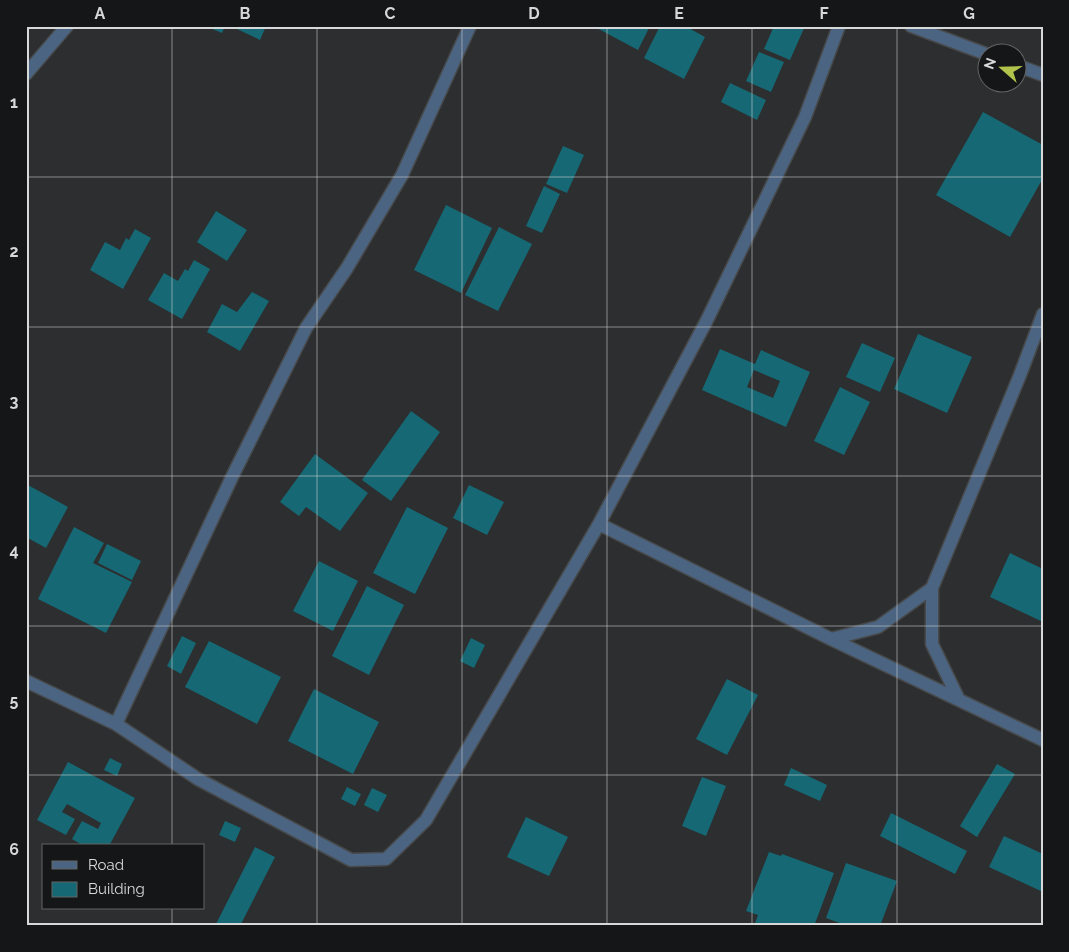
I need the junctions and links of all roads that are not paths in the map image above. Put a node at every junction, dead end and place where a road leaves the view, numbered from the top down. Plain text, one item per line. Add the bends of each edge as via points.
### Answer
1 (67, 26) edge
2 (470, 26) edge
3 (839, 26) edge
4 (910, 26) edge
5 (976, 50) edge
6 (1026, 69) edge
7 (26, 74) edge
8 (1043, 75) edge
9 (1043, 314) edge
10 (599, 524) junction
11 (932, 588) junction
12 (831, 639) junction
13 (26, 680) edge
14 (959, 700) junction
15 (116, 724) junction
16 (1043, 740) edge

1 - 7 street
2 - 15 street via 402,175 347,268 306,328
3 - 10 street via 805,117 707,320
4 - 5 street
6 - 8 street
9 - 11 street
10 - 12 street
10 - 15 street via 426,820 386,859 350,860 198,779
11 - 12 street via 878,627
11 - 14 street via 932,644
12 - 14 street
13 - 15 street
14 - 16 street

